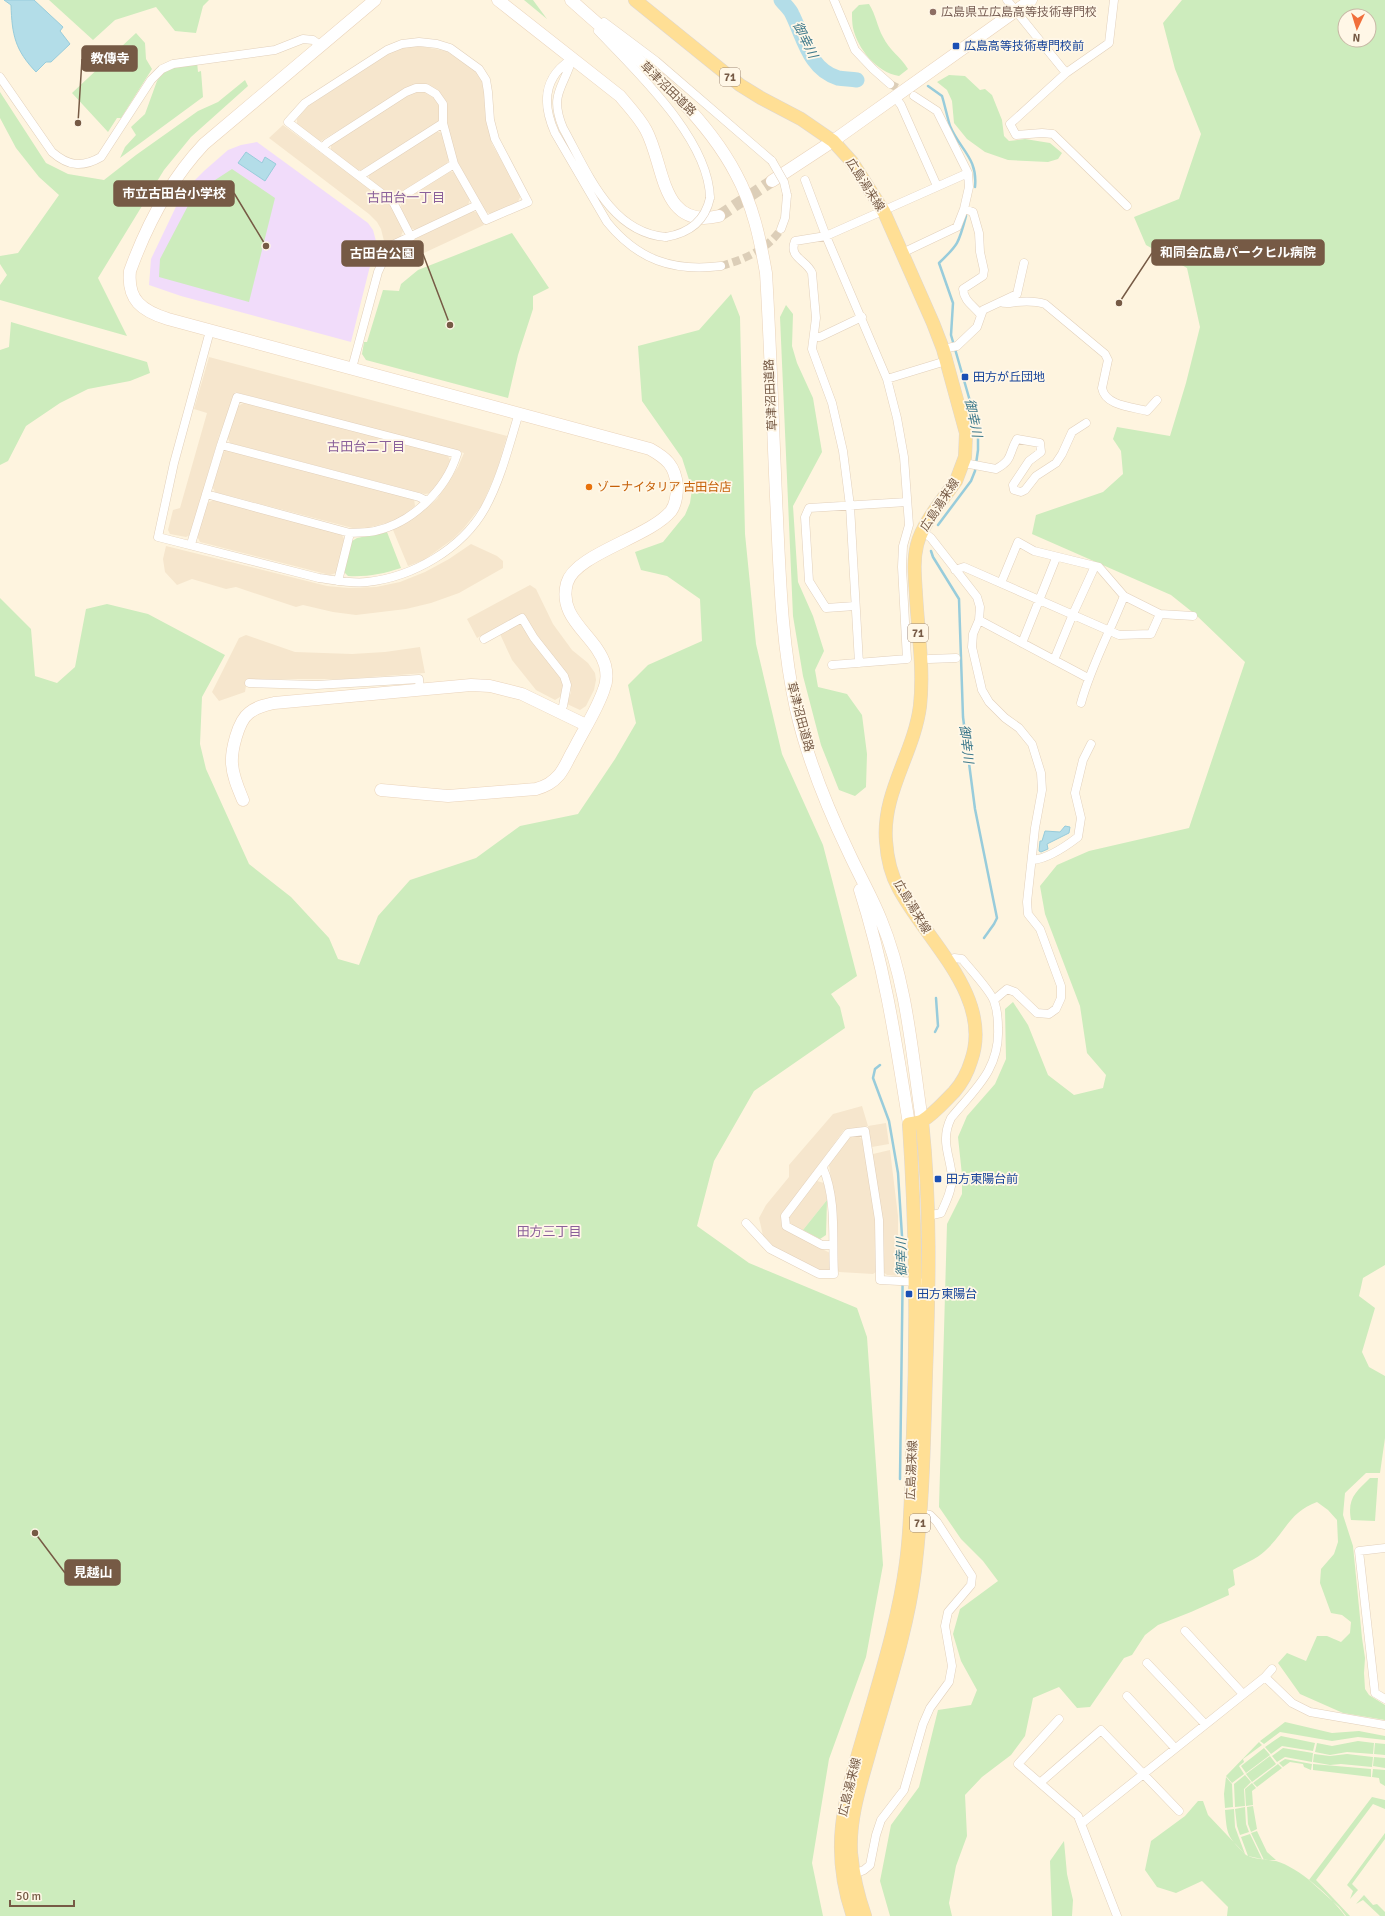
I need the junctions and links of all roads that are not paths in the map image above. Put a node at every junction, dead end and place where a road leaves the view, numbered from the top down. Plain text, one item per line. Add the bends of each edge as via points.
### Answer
1 (375, 0) edge
2 (498, 0) edge
3 (572, 0) edge
4 (635, 0) edge
5 (834, 0) edge
6 (1007, 0) edge
7 (1031, 0) edge
8 (1114, 0) edge
9 (1015, 11) junction
10 (320, 46) junction
11 (572, 58) junction
12 (1066, 73) junction
13 (0, 77) edge
14 (890, 84) tunnel mouth
15 (914, 96) tunnel mouth
16 (895, 97) junction
17 (443, 123) junction
18 (833, 141) junction
19 (322, 148) junction
20 (454, 164) junction
21 (968, 173) junction
22 (360, 176) junction
23 (805, 180) dead end
24 (772, 181) tunnel mouth
25 (937, 186) junction
26 (393, 202) junction
27 (477, 205) junction
28 (1127, 206) dead end
29 (964, 209) junction
30 (884, 212) junction
31 (719, 216) tunnel mouth
32 (781, 229) tunnel mouth
33 (411, 236) junction
34 (826, 236) junction
35 (902, 253) junction
36 (1024, 264) dead end
37 (721, 266) tunnel mouth
38 (1000, 302) junction
39 (980, 314) junction
40 (862, 317) junction
41 (210, 331) junction
42 (814, 337) junction
43 (944, 355) junction
44 (352, 368) junction
45 (887, 379) junction
46 (1157, 400) dead end
47 (518, 413) junction
48 (1086, 423) dead end
49 (220, 445) junction
50 (964, 463) junction
51 (206, 494) junction
52 (427, 501) junction
53 (907, 502) junction
54 (850, 506) junction
55 (922, 531) junction
56 (350, 533) junction
57 (190, 544) junction
58 (1056, 558) junction
59 (1095, 566) junction
60 (955, 570) junction
61 (338, 581) junction
62 (1001, 583) junction
63 (1124, 596) junction
64 (1039, 599) junction
65 (856, 606) junction
66 (1073, 614) junction
67 (1160, 614) junction
68 (1192, 616) dead end
69 (979, 620) junction
70 (1110, 631) junction
71 (484, 640) dead end
72 (1022, 643) junction
73 (956, 658) dead end
74 (929, 659) dead end
75 (1054, 660) junction
76 (859, 663) junction
77 (832, 665) dead end
78 (1088, 678) junction
79 (249, 683) dead end
80 (420, 690) junction
81 (1081, 703) dead end
82 (559, 712) junction
83 (586, 725) junction
84 (1091, 744) dead end
85 (381, 790) dead end
86 (243, 800) dead end
87 (848, 852) junction
88 (1032, 860) junction
89 (948, 961) junction
90 (994, 1000) junction
91 (922, 1121) junction
92 (908, 1124) junction
93 (822, 1168) junction
94 (928, 1216) junction
95 (746, 1223) dead end
96 (832, 1245) junction
97 (916, 1282) junction
98 (930, 1283) junction
99 (916, 1513) junction
100 (1385, 1548) edge
101 (1185, 1631) dead end
102 (1147, 1663) dead end
103 (1272, 1669) dead end
104 (1265, 1677) junction
105 (1243, 1694) junction
106 (1127, 1696) dead end
107 (1385, 1699) edge
108 (1059, 1718) dead end
109 (1205, 1724) junction
110 (1385, 1725) edge
111 (1175, 1748) junction
112 (1142, 1774) junction
113 (1040, 1782) junction
114 (1179, 1811) dead end
115 (1082, 1823) junction
116 (854, 1874) junction
117 (853, 1916) edge
118 (865, 1916) edge
119 (1117, 1916) edge

1 - 10 street
2 - 11 street
3 - 11 street, bridge via 648,84 682,128 707,174 710,185 710,198 704,215 697,224 687,231 666,237 646,233 623,220 602,196 558,116 557,93
3 - 32 street, bridge via 656,61 772,161 784,182 787,195 785,218
3 - 87 street, 草津沼田道路 via 676,95 700,121 736,174 750,205 760,238 766,273 780,580 788,670 808,751
4 - 18 main road, 広島湯来線 / 71 via 740,85 801,119
5 - 14 street via 855,50
6 - 9 street
7 - 9 street
8 - 12 street via 1109,43
9 - 12 street
9 - 16 street
10 - 13 street via 313,40 302,39 275,50 173,64 162,69 151,80 101,157 89,164 62,160 52,152
10 - 41 street via 193,156 172,185 133,262 129,282 132,293 143,309
11 - 31 street via 620,96 634,112 646,130 668,195 673,202 680,209 700,218 710,219
11 - 37 street via 560,66 554,75 547,97 547,109 555,133 607,222 632,247 664,264 690,268
12 - 28 street via 1010,124 1016,135 1052,134
15 - 21 street via 937,111
16 - 18 street
16 - 25 street via 901,104
17 - 19 street via 442,104 436,94 426,88 416,88 406,92
17 - 20 street
17 - 22 street
18 - 24 street
18 - 30 main road, 広島湯来線 / 71 via 852,162
19 - 22 street
19 - 27 street via 288,122 305,103 387,50 402,44 419,42 450,48 479,69 486,80 494,139 528,202 486,220
20 - 26 street
20 - 27 street
21 - 25 street
21 - 29 street via 969,187
22 - 26 street
23 - 34 street
25 - 30 street
26 - 33 street
27 - 33 street
29 - 35 street via 957,227
29 - 39 street via 973,212 984,270 983,276 964,289 964,295 967,302
30 - 34 street
30 - 35 main road, 広島湯来線 / 71
33 - 44 street via 390,246 378,272
34 - 40 street
34 - 42 street via 795,241 792,246 798,259 810,267 812,273 816,318
35 - 43 main road, 広島湯来線 / 71 via 933,323
36 - 38 street via 1017,294
38 - 39 street
38 - 46 street via 1045,304 1105,354 1108,360 1102,392 1110,400 1147,411
39 - 43 street via 977,327
40 - 42 street via 820,337
40 - 45 street
41 - 44 street
41 - 57 street via 174,463 158,537
42 - 54 street via 812,349 832,403 843,451
43 - 45 street
43 - 50 main road, 広島湯来線 / 71 via 966,433
44 - 47 street
45 - 53 street via 904,457
47 - 61 street via 502,467 485,509 462,537 443,553 410,571 388,579 366,582
47 - 83 street via 650,449 666,458 676,476 677,496 671,511 657,523 581,564 567,582 566,607 600,654 606,674 605,688
48 - 50 street via 1072,432 1056,463 1036,476 1021,492 1014,490 1013,485 1030,461 1041,452 1040,443 1016,440 1012,446 1012,455 996,469
49 - 51 street
49 - 52 street
49 - 52 street via 237,397 457,454 452,470
50 - 55 main road, 広島湯来線 / 71 via 956,481
51 - 56 street
51 - 57 street
52 - 56 street via 389,527
53 - 54 street
53 - 76 street via 910,525 903,546 902,567 909,659
54 - 65 street
54 - 65 street via 809,508 805,517 809,581 826,608
55 - 60 street via 931,538
55 - 89 main road, 広島湯来線 / 71 via 914,560 920,704 911,744 890,799 886,817 886,841 892,872 898,887 917,921
56 - 61 street
57 - 61 street
58 - 59 street
58 - 62 street via 1034,551 1018,542
58 - 64 street
59 - 63 street
59 - 66 street
60 - 62 street via 964,567
60 - 69 street via 977,597 980,607
62 - 64 street
63 - 67 street
63 - 70 street
64 - 66 street
64 - 72 street
65 - 76 street
66 - 70 street
66 - 75 street
67 - 68 street
67 - 70 street via 1151,634 1119,635
69 - 72 street
69 - 88 street via 973,634 972,647 982,690 990,702 1019,728 1032,744 1041,773 1042,790
70 - 78 street
71 - 82 street via 522,618 534,638 564,676 567,685 563,706
72 - 75 street
73 - 74 street
75 - 78 street
76 - 77 street
78 - 81 street
79 - 80 street via 316,685 419,679
80 - 82 street via 471,685 490,686 522,694
80 - 86 street via 274,703 258,707 241,722 236,737 232,763
82 - 83 street
83 - 85 street via 560,774 550,784 536,789 448,796
84 - 88 street via 1083,760 1075,793 1081,818 1078,837 1040,860
87 - 91 street via 881,920 893,952 905,1008
87 - 92 street via 886,983
88 - 90 street via 1028,914 1040,929 1061,986 1061,998 1056,1009 1049,1014 1037,1013 1015,992 1007,989
89 - 90 street via 954,958 962,959
89 - 91 main road, 広島湯来線 / 71 via 968,997 973,1012 973,1056 968,1071 957,1089
90 - 94 street via 998,1036 995,1060 985,1079 951,1118 945,1148 952,1177 950,1189 941,1213
91 - 92 main road
91 - 94 main road, 広島湯来線 / 71
92 - 97 main road, 広島湯来線 / 71
93 - 96 street via 827,1178 831,1200
93 - 96 street via 785,1216 786,1226 822,1245
93 - 97 street via 848,1133 865,1131 879,1220 880,1280
94 - 98 main road, 広島湯来線 / 71
95 - 96 street via 770,1249 819,1274 834,1274
97 - 98 street
97 - 99 main road, 広島湯来線 / 71
98 - 99 main road, 広島湯来線 / 71
99 - 116 main road, 広島湯来線 / 71 via 915,1571 899,1648 852,1824 851,1852
99 - 116 street via 930,1515 953,1545 972,1576 971,1585 948,1612 945,1626 952,1666 949,1682 930,1708 923,1724 904,1790 882,1820 870,1865
99 - 117 main road, 広島湯来線 / 71 via 898,1612 848,1786 841,1821 841,1862
100 - 107 street via 1359,1551 1375,1692
101 - 105 street
102 - 109 street
103 - 104 street
104 - 105 street
104 - 110 street via 1292,1703 1310,1712
105 - 109 street
106 - 111 street
108 - 113 street via 1018,1764
109 - 111 street
111 - 112 street
112 - 113 street via 1101,1730
112 - 114 street
112 - 115 street
113 - 115 street via 1078,1816
115 - 119 street
116 - 118 main road, 広島湯来線 / 71

